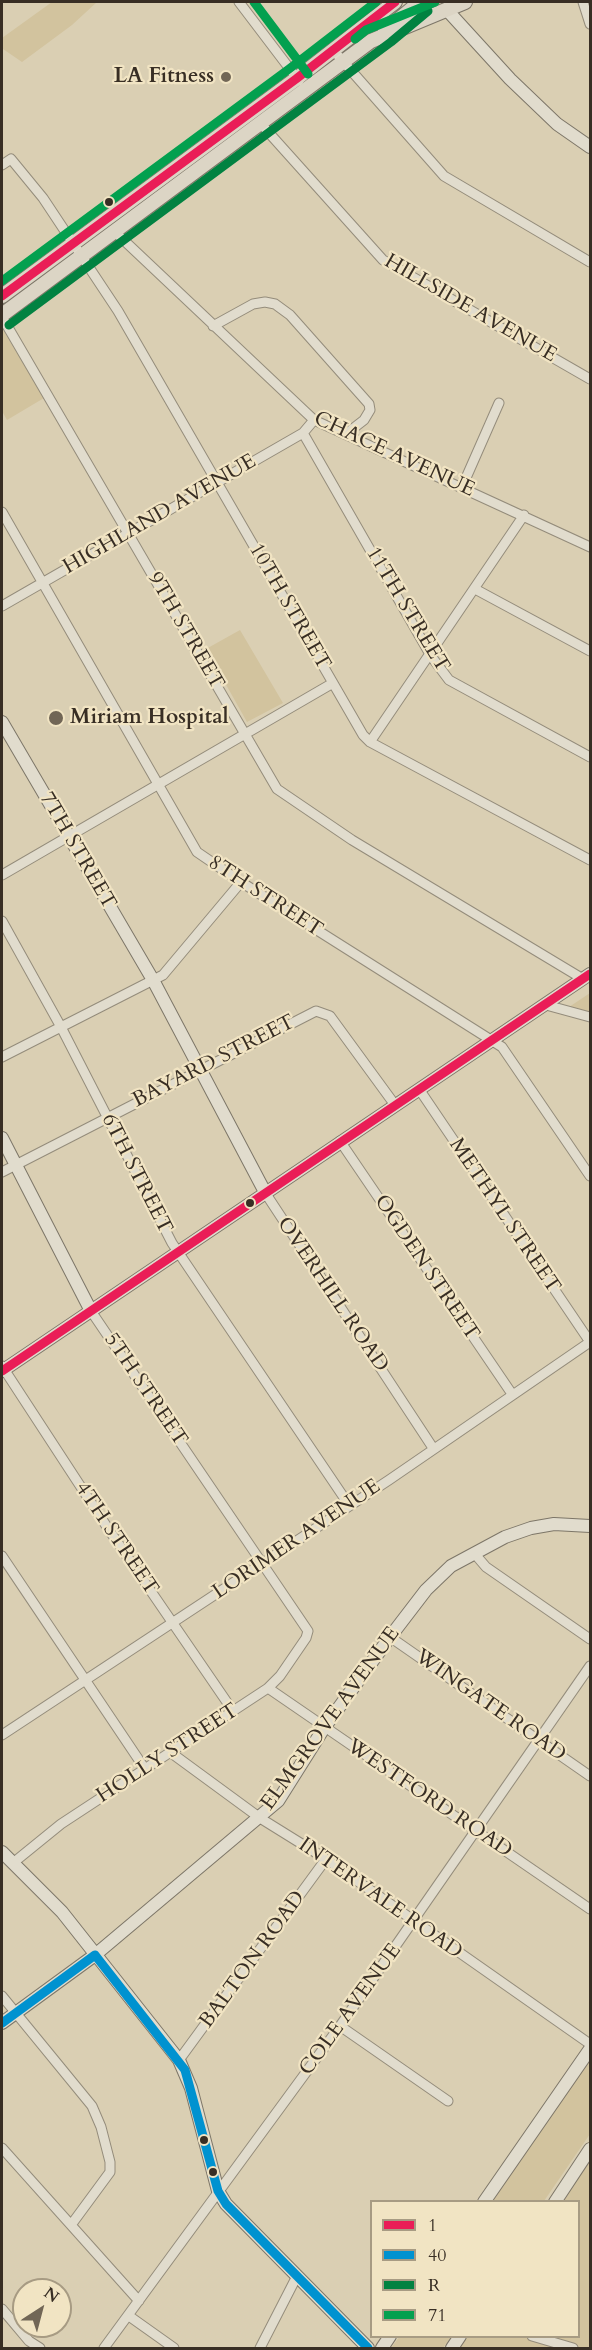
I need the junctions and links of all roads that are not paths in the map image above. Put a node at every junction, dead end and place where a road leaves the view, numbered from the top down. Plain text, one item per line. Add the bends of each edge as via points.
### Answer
1 (239, 2) edge
2 (395, 2) edge
3 (420, 2) edge
4 (465, 2) edge
5 (583, 2) edge
6 (451, 4) edge
7 (591, 24) edge
8 (371, 41) junction
9 (333, 50) junction
10 (343, 62) junction
11 (296, 79) junction
12 (307, 90) junction
13 (250, 113) junction
14 (262, 123) junction
15 (591, 147) edge
16 (2, 165) edge
17 (114, 231) junction
18 (77, 250) junction
19 (591, 262) edge
20 (2, 296) edge
21 (2, 316) edge
22 (213, 326) junction
23 (591, 379) edge
24 (500, 403) dead end
25 (314, 420) junction
26 (303, 433) junction
27 (346, 434) junction
28 (217, 483) junction
29 (462, 487) junction
30 (2, 512) edge
31 (524, 515) junction
32 (128, 534) junction
33 (591, 547) edge
34 (42, 583) junction
35 (475, 589) junction
36 (2, 606) edge
37 (591, 651) edge
38 (431, 656) junction
39 (333, 683) junction
40 (2, 722) edge
41 (245, 734) junction
42 (370, 742) junction
43 (591, 757) edge
44 (158, 786) junction
45 (69, 836) junction
46 (591, 860) edge
47 (2, 875) edge
48 (241, 882) junction
49 (2, 921) edge
50 (587, 977) edge
51 (153, 980) junction
52 (546, 1005) junction
53 (591, 1017) edge
54 (61, 1027) junction
55 (492, 1041) junction
56 (2, 1057) edge
57 (199, 1070) junction
58 (419, 1089) junction
59 (395, 1105) junction
60 (107, 1118) junction
61 (2, 1138) edge
62 (340, 1141) junction
63 (15, 1165) junction
64 (2, 1172) edge
65 (591, 1176) edge
66 (266, 1194) junction
67 (178, 1252) junction
68 (91, 1311) junction
69 (590, 1342) edge
70 (2, 1369) edge
71 (512, 1394) junction
72 (433, 1448) junction
73 (349, 1505) junction
74 (591, 1526) edge
75 (474, 1553) junction
76 (2, 1556) edge
77 (261, 1565) junction
78 (173, 1623) junction
79 (308, 1631) joint
80 (390, 1637) junction
81 (591, 1640) edge
82 (591, 1666) edge
83 (84, 1682) junction
84 (268, 1688) junction
85 (233, 1711) junction
86 (324, 1728) junction
87 (2, 1735) edge
88 (539, 1740) junction
89 (170, 1752) junction
90 (145, 1769) junction
91 (591, 1776) edge
92 (260, 1818) junction
93 (476, 1831) junction
94 (2, 1852) edge
95 (326, 1859) junction
96 (13, 1863) junction
97 (591, 1909) edge
98 (414, 1922) junction
99 (95, 1955) junction
100 (2, 1996) edge
101 (16, 2012) junction
102 (2, 2023) edge
103 (340, 2026) junction
104 (591, 2047) edge
105 (179, 2060) junction
106 (448, 2100) dead end
107 (2, 2148) edge
108 (591, 2149) edge
109 (218, 2191) junction
110 (485, 2200) edge
111 (556, 2200) edge
112 (71, 2225) junction
113 (297, 2276) junction
114 (139, 2301) junction
115 (2, 2310) edge
116 (129, 2316) junction
117 (536, 2338) edge
118 (552, 2338) edge
119 (568, 2347) edge
120 (40, 2349) edge
121 (104, 2349) edge
122 (174, 2349) edge
123 (260, 2349) edge
124 (368, 2349) edge

1 - 11 street
2 - 9 main road
3 - 8 main road
4 - 6 main road
5 - 7 street
6 - 8 main road
6 - 15 street via 518,86 557,124
8 - 10 main road
9 - 10 street
9 - 11 main road
10 - 12 main road
10 - 19 street via 434,165 462,189
11 - 12 street
11 - 13 main road
12 - 14 main road
13 - 14 main road
13 - 18 main road
14 - 17 main road
14 - 23 street, HILLSIDE AVENUE via 383,260
16 - 18 street, 10TH STREET via 11,159 43,198
17 - 18 main road
17 - 22 street, CHACE AVENUE
18 - 20 main road
18 - 21 main road
18 - 28 street, 10TH STREET via 118,311
21 - 32 street, 9TH STREET
22 - 25 street, CHACE AVENUE
22 - 27 street via 265,302 290,315 369,404 364,420
24 - 29 street
25 - 26 street, HIGHLAND AVENUE
25 - 27 street, CHACE AVENUE
26 - 28 street, HIGHLAND AVENUE
26 - 38 street, 11TH STREET
27 - 29 street, CHACE AVENUE
28 - 32 street, HIGHLAND AVENUE
28 - 39 street, 10TH STREET
29 - 31 street, CHACE AVENUE
30 - 34 street, 8TH STREET
31 - 33 street, CHACE AVENUE
31 - 35 street
32 - 34 street, HIGHLAND AVENUE
32 - 41 street, 9TH STREET
34 - 36 street, HIGHLAND AVENUE
34 - 44 street, 8TH STREET
35 - 37 street
35 - 38 street
38 - 42 street
38 - 43 street, 11TH STREET via 449,680
39 - 41 street
39 - 42 street, 10TH STREET
40 - 45 street, 7TH STREET
41 - 44 street
41 - 50 street, 9TH STREET via 277,789 352,840
42 - 46 street, 10TH STREET
44 - 45 street
44 - 48 street, 8TH STREET via 197,852
45 - 47 street
45 - 51 street, 7TH STREET
48 - 51 street via 163,975
48 - 55 street, 8TH STREET
49 - 54 street, 6TH STREET
50 - 52 street
51 - 54 street
51 - 57 street, OVERHILL ROAD
52 - 53 street
52 - 55 street
54 - 56 street
54 - 60 street, 6TH STREET
55 - 58 street
55 - 65 street, 8TH STREET via 509,1055
57 - 59 street, BAYARD STREET via 310,1013 322,1011 330,1016
57 - 60 street, BAYARD STREET
57 - 66 street, OVERHILL ROAD
58 - 59 street
58 - 69 street, METHYL STREET
59 - 62 street
60 - 63 street, BAYARD STREET
60 - 67 street, 6TH STREET
61 - 63 street, 5TH STREET
62 - 66 street
62 - 71 street, OGDEN STREET
63 - 64 street, BAYARD STREET
63 - 68 street, 5TH STREET
66 - 67 street
66 - 72 street, OVERHILL ROAD
67 - 68 street
67 - 73 street, 6TH STREET
68 - 70 street
68 - 77 street, 5TH STREET
69 - 71 street, LORIMER AVENUE
70 - 78 street, 4TH STREET
71 - 72 street, LORIMER AVENUE
72 - 73 street, LORIMER AVENUE
73 - 77 street, LORIMER AVENUE
74 - 75 street, ELMGROVE AVENUE via 554,1524 531,1528
75 - 80 street, ELMGROVE AVENUE via 436,1579
75 - 81 street via 486,1567
76 - 83 street
77 - 78 street, LORIMER AVENUE
77 - 79 street, 5TH STREET
78 - 83 street, LORIMER AVENUE
78 - 85 street, 4TH STREET
79 - 84 street, HOLLY STREET
80 - 86 street, ELMGROVE AVENUE
80 - 88 street, WINGATE ROAD
82 - 88 street, COLE AVENUE
83 - 87 street, LORIMER AVENUE
83 - 90 street
84 - 85 street, HOLLY STREET
84 - 86 street, WESTFORD ROAD
85 - 89 street, HOLLY STREET
86 - 92 street, ELMGROVE AVENUE via 278,1801
86 - 93 street, WESTFORD ROAD
88 - 91 street, WINGATE ROAD
88 - 93 street, COLE AVENUE
89 - 90 street, HOLLY STREET
89 - 92 street, INTERVALE ROAD
90 - 96 street, HOLLY STREET via 61,1824
92 - 95 street, INTERVALE ROAD
92 - 99 street, ELMGROVE AVENUE
93 - 97 street, WESTFORD ROAD
93 - 98 street, COLE AVENUE
94 - 96 street
95 - 98 street, INTERVALE ROAD
95 - 105 street, BALTON ROAD
96 - 99 street via 62,1912
98 - 103 street, COLE AVENUE
98 - 104 street, INTERVALE ROAD
99 - 101 street, ELMGROVE AVENUE
99 - 105 street
100 - 101 street
101 - 102 street, ELMGROVE AVENUE
101 - 112 street via 92,2106 101,2127 110,2172
103 - 106 street
103 - 109 street, COLE AVENUE
104 - 110 street
105 - 109 street via 191,2088
107 - 112 street
108 - 111 street
109 - 113 street
109 - 114 street, COLE AVENUE
112 - 114 street
113 - 123 street
113 - 124 street
114 - 116 street, COLE AVENUE
115 - 120 street
116 - 121 street, COLE AVENUE
116 - 122 street
117 - 119 street
118 - 119 street

